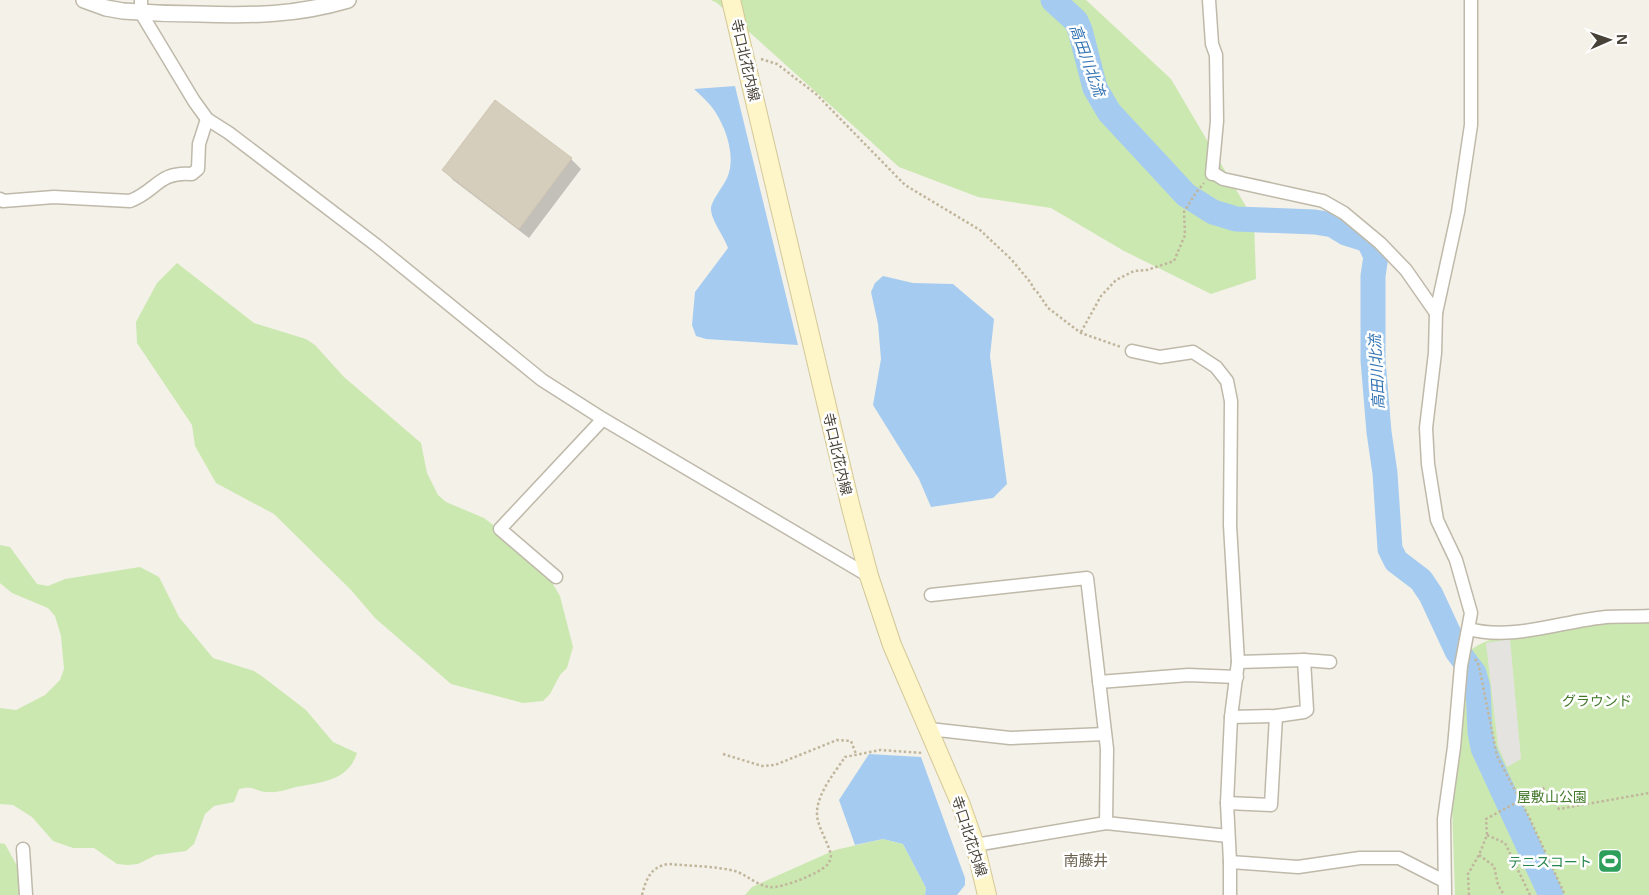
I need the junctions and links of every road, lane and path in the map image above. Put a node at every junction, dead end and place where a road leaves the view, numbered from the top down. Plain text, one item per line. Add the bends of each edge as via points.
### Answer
1 (84, 0) edge
2 (348, 0) edge
3 (731, 0) edge
4 (1209, 0) edge
5 (1471, 0) edge
6 (141, 6) edge
7 (745, 55) junction
8 (207, 119) junction
9 (1212, 174) junction
10 (0, 199) edge
11 (1436, 313) junction
12 (1081, 333) junction
13 (1132, 351) joint
14 (603, 419) junction
15 (869, 576) junction
16 (556, 577) dead end
17 (931, 595) dead end
18 (1649, 616) edge
19 (1469, 629) junction
20 (1465, 647) junction
21 (1304, 660) junction
22 (1238, 662) junction
23 (1330, 662) dead end
24 (1237, 677) junction
25 (1099, 682) junction
26 (1276, 716) junction
27 (1231, 717) junction
28 (929, 729) junction
29 (1105, 734) junction
30 (723, 754) dead end
31 (856, 754) junction
32 (940, 754) junction
33 (1649, 793) edge
34 (1519, 800) junction
35 (1227, 803) junction
36 (1106, 823) junction
37 (1487, 835) junction
38 (1228, 836) junction
39 (975, 845) junction
40 (23, 849) dead end
41 (1480, 855) junction
42 (1230, 862) junction
43 (1444, 881) junction
44 (26, 895) edge
45 (642, 895) edge
46 (987, 895) edge
47 (1230, 895) edge
48 (1445, 895) edge
49 (1470, 895) edge
50 (1504, 895) edge
51 (1530, 895) edge
52 (1565, 895) edge

1 - 6 street via 106,8
2 - 6 street via 273,15
3 - 7 main road, 寺口北花内線
4 - 9 street via 1216,56 1218,121
5 - 11 street via 1471,125 1458,212
6 - 8 street
7 - 12 path via 777,64 816,94 905,185 980,230 1011,260 1048,308
7 - 15 main road, 寺口北花内線
8 - 10 street via 199,144 198,169 192,174 165,177 140,198 130,201 54,197
8 - 14 street via 376,245 542,380
9 - 11 street via 1323,201 1344,213 1406,270
9 - 12 path via 1184,212 1185,235 1174,261 1147,270 1134,270 1116,280 1101,296
11 - 19 street via 1426,428 1428,464 1437,520 1456,560 1471,613
12 - 13 path
13 - 22 street via 1160,357 1193,352 1216,367 1226,381 1231,401 1230,525
14 - 15 street
14 - 16 street via 500,528
15 - 28 main road, 寺口北花内線 via 892,645
17 - 25 street via 1087,578
18 - 19 street via 1607,617 1490,634
19 - 20 street
20 - 34 path via 1478,663 1497,756
20 - 43 street via 1444,819
21 - 22 street
21 - 23 street
21 - 26 street via 1307,710
22 - 24 street
24 - 25 street via 1188,675
24 - 27 street
25 - 29 street
26 - 27 street
26 - 35 street via 1271,805
27 - 35 street
28 - 29 street via 1010,738
28 - 32 main road, 寺口北花内線
29 - 36 street via 1108,748
30 - 31 path via 757,765 775,765 837,740 851,741
31 - 32 path via 880,750
31 - 45 path via 845,756 819,802 818,821 831,854 827,866 789,884 771,888 725,869 660,865 652,871
32 - 39 main road, 寺口北花内線
33 - 34 path via 1559,809 1543,788
34 - 37 path via 1486,819
34 - 52 path
35 - 38 street
36 - 38 street
36 - 39 street
37 - 41 path
37 - 51 path via 1505,842
38 - 42 street
39 - 46 main road, 寺口北花内線
40 - 44 street
41 - 49 path via 1468,874
41 - 50 path via 1494,866
42 - 43 street via 1298,867 1360,858 1399,858
42 - 47 street
43 - 48 street

